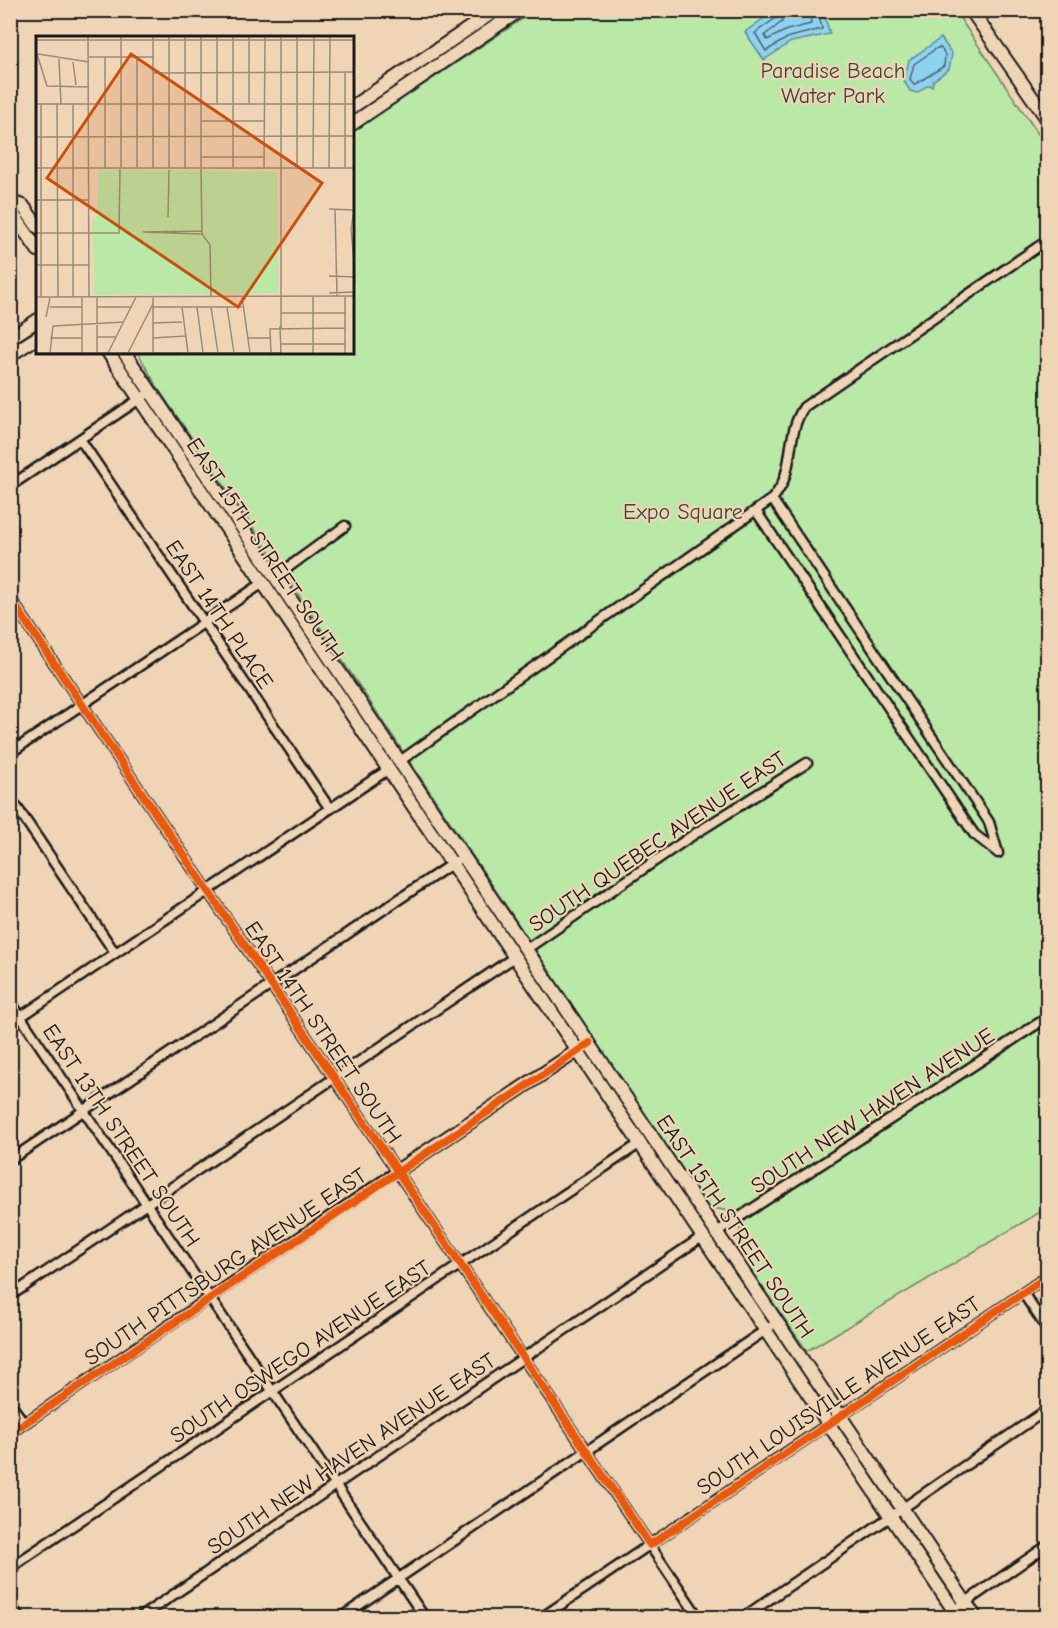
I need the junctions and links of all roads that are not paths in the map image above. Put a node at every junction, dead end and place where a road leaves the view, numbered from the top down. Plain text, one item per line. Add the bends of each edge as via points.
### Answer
1 (496, 10) edge
2 (991, 10) edge
3 (520, 11) edge
4 (974, 14) edge
5 (448, 43) junction
6 (456, 54) junction
7 (366, 98) junction
8 (354, 106) edge
9 (374, 110) junction
10 (1047, 120) edge
11 (354, 123) edge
12 (11, 203) edge
13 (36, 224) edge
14 (1047, 240) edge
15 (36, 247) edge
16 (36, 321) edge
17 (36, 338) edge
18 (10, 339) edge
19 (109, 354) edge
20 (125, 354) edge
21 (10, 355) edge
22 (150, 392) junction
23 (139, 400) junction
24 (80, 439) junction
25 (10, 486) edge
26 (772, 499) junction
27 (756, 511) junction
28 (345, 526) dead end
29 (275, 577) junction
30 (263, 583) junction
31 (10, 598) edge
32 (204, 622) junction
33 (82, 704) junction
34 (10, 753) edge
35 (400, 761) junction
36 (807, 763) dead end
37 (389, 769) junction
38 (10, 797) edge
39 (330, 809) junction
40 (464, 856) junction
41 (453, 863) junction
42 (208, 891) junction
43 (528, 948) junction
44 (115, 953) junction
45 (516, 956) junction
46 (271, 986) junction
47 (10, 1001) edge
48 (21, 1017) junction
49 (1047, 1017) edge
50 (10, 1024) edge
51 (590, 1043) junction
52 (579, 1050) junction
53 (334, 1078) junction
54 (84, 1110) junction
55 (650, 1136) junction
56 (639, 1144) junction
57 (10, 1160) edge
58 (397, 1171) junction
59 (147, 1204) junction
60 (715, 1233) junction
61 (702, 1237) junction
62 (460, 1264) junction
63 (1047, 1276) edge
64 (1023, 1293) junction
65 (10, 1296) edge
66 (210, 1298) junction
67 (776, 1323) junction
68 (765, 1330) junction
69 (1047, 1330) edge
70 (523, 1358) junction
71 (273, 1391) junction
72 (10, 1403) edge
73 (1047, 1408) edge
74 (839, 1416) junction
75 (24, 1423) junction
76 (828, 1424) junction
77 (10, 1433) edge
78 (587, 1451) junction
79 (335, 1484) junction
80 (904, 1506) junction
81 (891, 1516) junction
82 (650, 1545) junction
83 (1047, 1545) edge
84 (10, 1568) edge
85 (399, 1578) junction
86 (965, 1602) junction
87 (10, 1604) edge
88 (952, 1615) edge
89 (20, 1617) edge
90 (139, 1617) edge
91 (340, 1617) edge
92 (425, 1617) edge
93 (541, 1617) edge
94 (699, 1617) edge
95 (742, 1617) edge
96 (976, 1617) edge

1 - 5 main road
2 - 4 street
3 - 6 main road
4 - 10 main road
5 - 6 main road
5 - 7 main road
6 - 9 main road
7 - 8 main road
7 - 9 main road
9 - 11 main road
12 - 13 main road via 23,206
12 - 15 main road via 12,213
14 - 26 street via 804,407 792,430 789,470
16 - 18 main road
17 - 21 main road
19 - 23 main road, EAST 15TH STREET SOUTH
20 - 22 main road, EAST 15TH STREET SOUTH
22 - 23 street
22 - 29 main road, EAST 15TH STREET SOUTH
23 - 24 street
23 - 30 main road, EAST 15TH STREET SOUTH
24 - 25 street
24 - 32 street, EAST 14TH PLACE
26 - 27 street
26 - 27 street via 989,822 998,853 974,834
27 - 35 street
28 - 29 street
29 - 30 main road
29 - 35 main road, EAST 15TH STREET SOUTH
30 - 32 street
30 - 37 main road, EAST 15TH STREET SOUTH
31 - 33 street, EAST 14TH STREET SOUTH
32 - 33 street
32 - 39 street, EAST 14TH PLACE
33 - 34 street
33 - 42 street, EAST 14TH STREET SOUTH
35 - 37 main road
35 - 40 main road, EAST 15TH STREET SOUTH
36 - 43 street, SOUTH QUEBEC AVENUE EAST
37 - 39 street
37 - 41 main road, EAST 15TH STREET SOUTH
38 - 44 street
39 - 42 street
40 - 41 street
40 - 43 main road, EAST 15TH STREET SOUTH
41 - 45 main road, EAST 15TH STREET SOUTH
41 - 46 street
42 - 44 street
42 - 46 street, EAST 14TH STREET SOUTH
43 - 45 main road
43 - 51 main road, EAST 15TH STREET SOUTH
44 - 48 street
45 - 52 main road, EAST 15TH STREET SOUTH
45 - 53 street, SOUTH QUEBEC AVENUE EAST
46 - 53 street, EAST 14TH STREET SOUTH
46 - 54 street
47 - 48 street, EAST 13TH STREET SOUTH
48 - 50 street
48 - 54 street, EAST 13TH STREET SOUTH
49 - 60 street, SOUTH NEW HAVEN AVENUE
51 - 52 main road, SOUTH PITTSBURG AVENUE EAST
51 - 55 main road, EAST 15TH STREET SOUTH
52 - 56 main road, EAST 15TH STREET SOUTH
52 - 58 main road, SOUTH PITTSBURG AVENUE EAST
53 - 58 street, EAST 14TH STREET SOUTH
53 - 59 street, SOUTH QUEBEC AVENUE EAST
54 - 57 street
54 - 59 street, EAST 13TH STREET SOUTH
55 - 56 main road
55 - 60 main road, EAST 15TH STREET SOUTH
56 - 61 main road, EAST 15TH STREET SOUTH
56 - 62 street, SOUTH OSWEGO AVENUE EAST
58 - 62 street, EAST 14TH STREET SOUTH
58 - 66 street, SOUTH PITTSBURG AVENUE EAST
59 - 65 street, SOUTH QUEBEC AVENUE EAST
59 - 66 street, EAST 13TH STREET SOUTH
60 - 61 main road
60 - 67 main road, EAST 15TH STREET SOUTH
61 - 68 main road, EAST 15TH STREET SOUTH
61 - 70 street, SOUTH NEW HAVEN AVENUE EAST
62 - 70 street, EAST 14TH STREET SOUTH
62 - 71 street, SOUTH OSWEGO AVENUE EAST
63 - 64 street, SOUTH LOUISVILLE AVENUE EAST
64 - 69 street
64 - 74 street, SOUTH LOUISVILLE AVENUE EAST
66 - 71 street, EAST 13TH STREET SOUTH
66 - 75 street, SOUTH PITTSBURG AVENUE EAST
67 - 68 street
67 - 74 main road, EAST 15TH STREET SOUTH
68 - 76 main road, EAST 15TH STREET SOUTH
68 - 78 street
70 - 78 street, EAST 14TH STREET SOUTH
70 - 79 street, SOUTH NEW HAVEN AVENUE EAST
71 - 79 street, EAST 13TH STREET SOUTH
71 - 84 street, SOUTH OSWEGO AVENUE EAST
72 - 75 street
73 - 80 street
74 - 76 street, SOUTH LOUISVILLE AVENUE EAST
74 - 80 main road, EAST 15TH STREET SOUTH
75 - 77 street, SOUTH PITTSBURG AVENUE EAST
76 - 81 main road, EAST 15TH STREET SOUTH
76 - 82 street, SOUTH LOUISVILLE AVENUE EAST
78 - 82 street, EAST 14TH STREET SOUTH
78 - 85 street
79 - 85 street, EAST 13TH STREET SOUTH
79 - 90 street, SOUTH NEW HAVEN AVENUE EAST
80 - 81 street
80 - 86 main road, EAST 15TH STREET SOUTH
81 - 88 main road, EAST 15TH STREET SOUTH
81 - 95 street
82 - 93 street, SOUTH LOUISVILLE AVENUE EAST
82 - 94 street, EAST 14TH STREET SOUTH
83 - 86 street
85 - 91 street
85 - 92 street, EAST 13TH STREET SOUTH
86 - 88 street
86 - 96 main road, EAST 15TH STREET SOUTH
87 - 89 street

